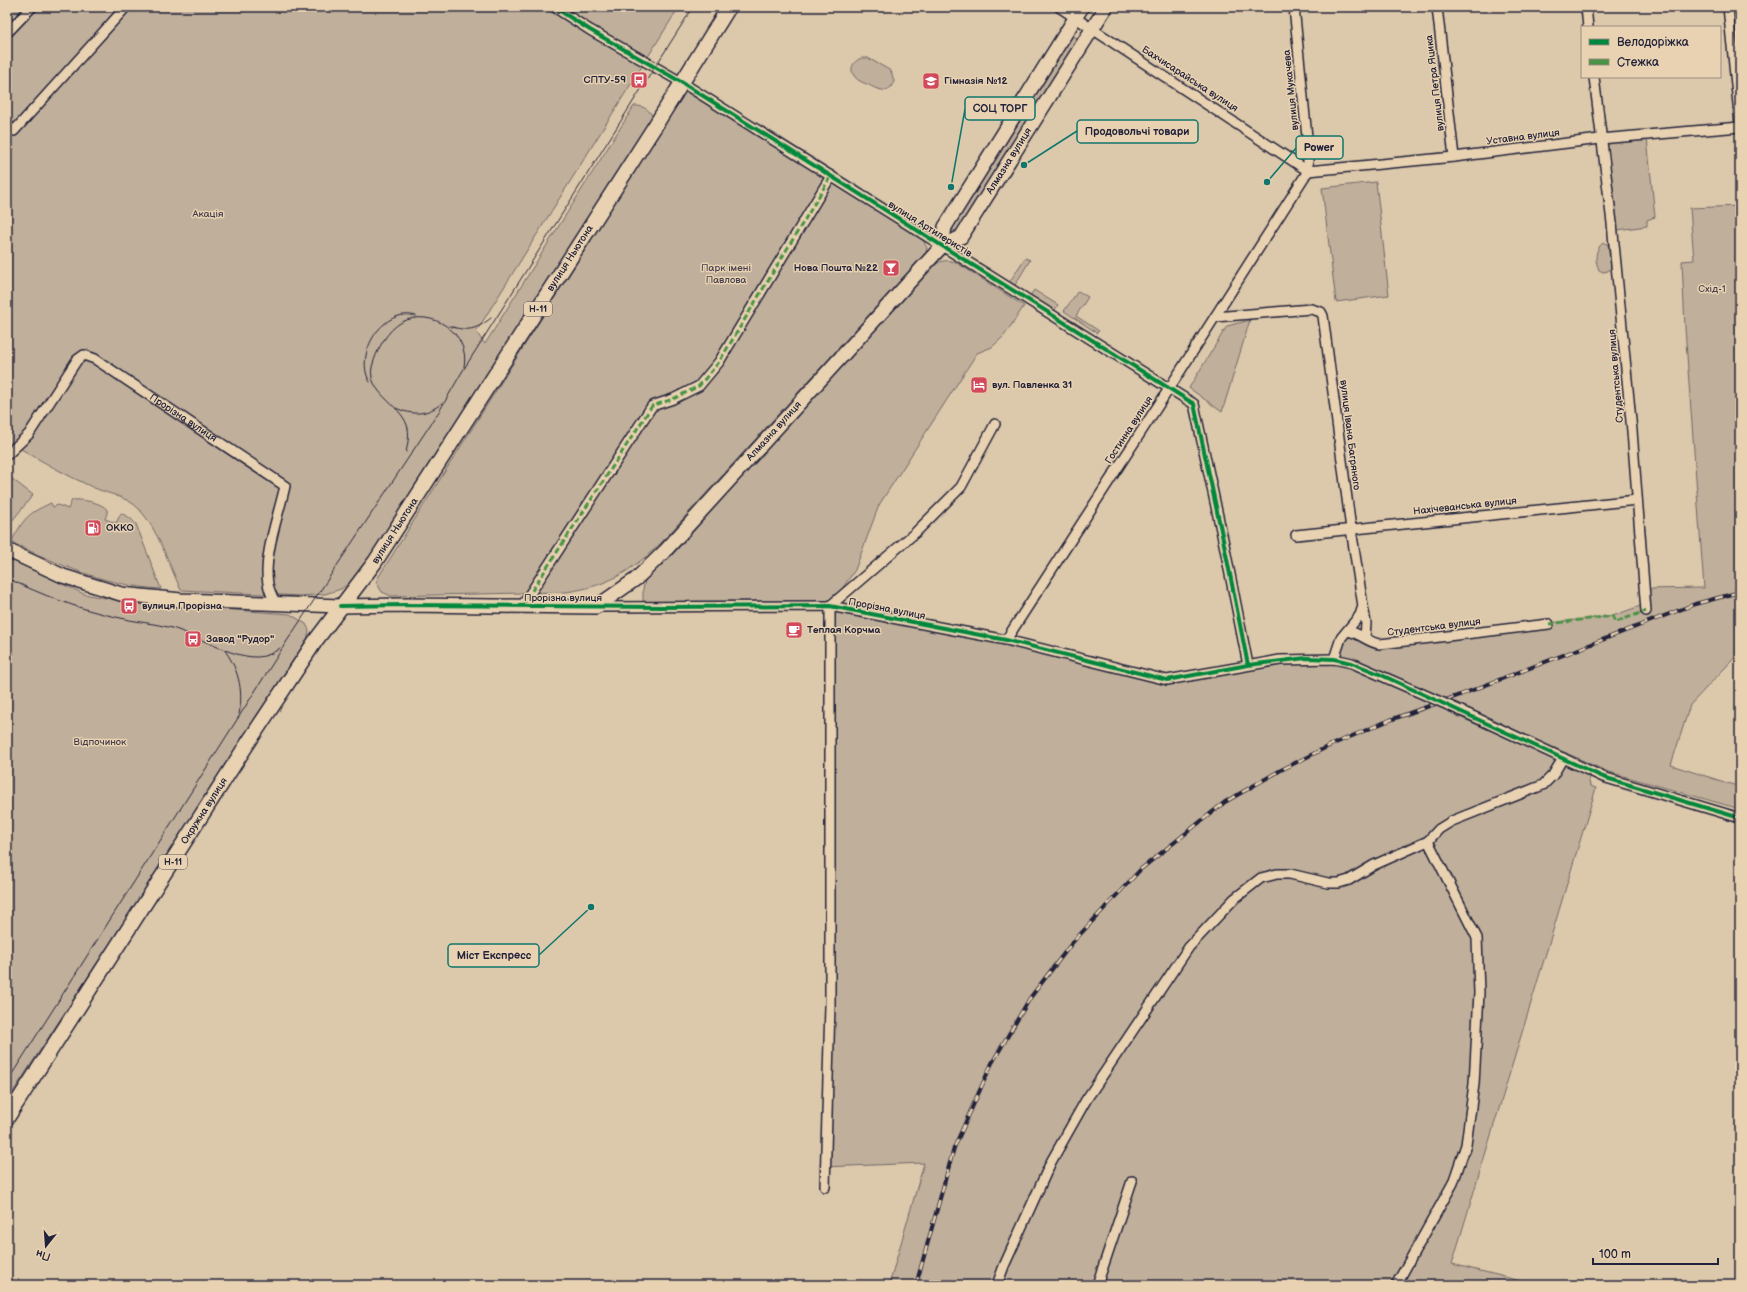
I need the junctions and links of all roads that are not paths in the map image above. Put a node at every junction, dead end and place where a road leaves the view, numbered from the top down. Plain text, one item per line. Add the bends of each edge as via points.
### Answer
1 (32, 7) edge
2 (126, 7) edge
3 (554, 7) edge
4 (729, 7) edge
5 (1059, 7) edge
6 (1106, 7) edge
7 (1294, 7) edge
8 (1437, 7) edge
9 (1586, 7) edge
10 (1728, 7) edge
11 (1079, 12) edge
12 (1588, 26) edge
13 (1092, 28) junction
14 (7, 33) edge
15 (1594, 78) edge
16 (682, 82) junction
17 (1740, 125) edge
18 (7, 126) edge
19 (1600, 139) junction
20 (1454, 156) junction
21 (1308, 171) junction
22 (831, 176) junction
23 (942, 246) junction
24 (1215, 317) junction
25 (1170, 389) junction
26 (995, 424) dead end
27 (7, 455) edge
28 (1637, 500) junction
29 (1351, 528) junction
30 (1296, 536) dead end
31 (7, 550) edge
32 (276, 604) junction
33 (340, 606) junction
34 (522, 606) junction
35 (596, 606) junction
36 (830, 606) junction
37 (1363, 606) junction
38 (1646, 611) dead end
39 (1549, 624) dead end
40 (1348, 631) junction
41 (1365, 638) junction
42 (1006, 640) junction
43 (1334, 659) junction
44 (1248, 665) junction
45 (1562, 758) junction
46 (1740, 818) edge
47 (1428, 841) junction
48 (7, 1118) edge
49 (1132, 1181) dead end
50 (826, 1187) dead end
51 (997, 1285) edge
52 (1097, 1285) edge
53 (1396, 1285) edge

1 - 14 street
2 - 18 street via 14,130
3 - 16 street, вулиця Артилеристів
4 - 16 main road, вулиця Ньютона / Н-11
5 - 11 street, Бахчисарайська вулиця
6 - 13 street, Алмазна вулиця
7 - 21 street, вулиця Мукачева via 1308,147
8 - 20 street, вулиця Петра Яцика
9 - 12 street
10 - 17 street
11 - 13 street, Бахчисарайська вулиця
11 - 23 street, Алмазна вулиця via 945,227
13 - 21 street, Бахчисарайська вулиця
13 - 23 street, Алмазна вулиця via 960,237
15 - 19 street, Студентська вулиця
16 - 22 street, вулиця Артилеристів
16 - 33 main road, вулиця Ньютона / Н-11 via 375,562
17 - 19 street, Уставна вулиця
19 - 20 street, Уставна вулиця
19 - 28 street, Студентська вулиця via 1612,223
20 - 21 street, Уставна вулиця
21 - 24 street, Гостинна вулиця
22 - 23 street, вулиця Артилеристів
22 - 34 street via 719,362 699,386 652,406
23 - 25 street, вулиця Артилеристів
23 - 35 street, Алмазна вулиця via 665,551 636,580
24 - 25 street, Гостинна вулиця
24 - 29 street, вулиця Івана Багряного via 1311,309 1321,312 1324,316
25 - 42 street, Гостинна вулиця
25 - 44 street, вулиця Артилеристів via 1194,404
26 - 36 street via 961,488 916,532
27 - 32 street, Прорізна вулиця via 29,434 77,360 84,355 95,359 286,486 267,564 268,584
28 - 29 street, Нахічеванська вулиця
28 - 38 street, Студентська вулиця
29 - 30 street, Нахічеванська вулиця
29 - 37 street, вулиця Івана Багряного
31 - 32 street, Прорізна вулиця via 63,576 121,594 181,600
32 - 33 street, Прорізна вулиця
33 - 34 street, Прорізна вулиця
33 - 48 main road, Окружна вулиця / Н-11 via 244,749
34 - 35 street, Прорізна вулиця
35 - 36 street, Прорізна вулиця
36 - 42 street, Прорізна вулиця
36 - 50 street via 830,1005
37 - 40 street via 1360,615
37 - 41 street, вулиця Івана Багряного
39 - 41 street, Студентська вулиця via 1380,644 1373,644
40 - 41 street, Студентська вулиця
40 - 43 street via 1341,638
42 - 44 street, Прорізна вулиця via 1167,680
43 - 44 street, Прорізна вулиця via 1280,660
43 - 45 street, Прорізна вулиця, bridge via 1352,663
45 - 46 street, Прорізна вулиця via 1604,777
45 - 47 street via 1553,775 1543,785 1452,822 1439,829
47 - 51 street via 1374,865 1349,880 1328,883 1290,874 1277,874 1261,878 1234,900 1189,947 1086,1100 1051,1162
47 - 53 street via 1477,938 1479,993 1474,1084 1466,1145 1453,1183
49 - 52 street

